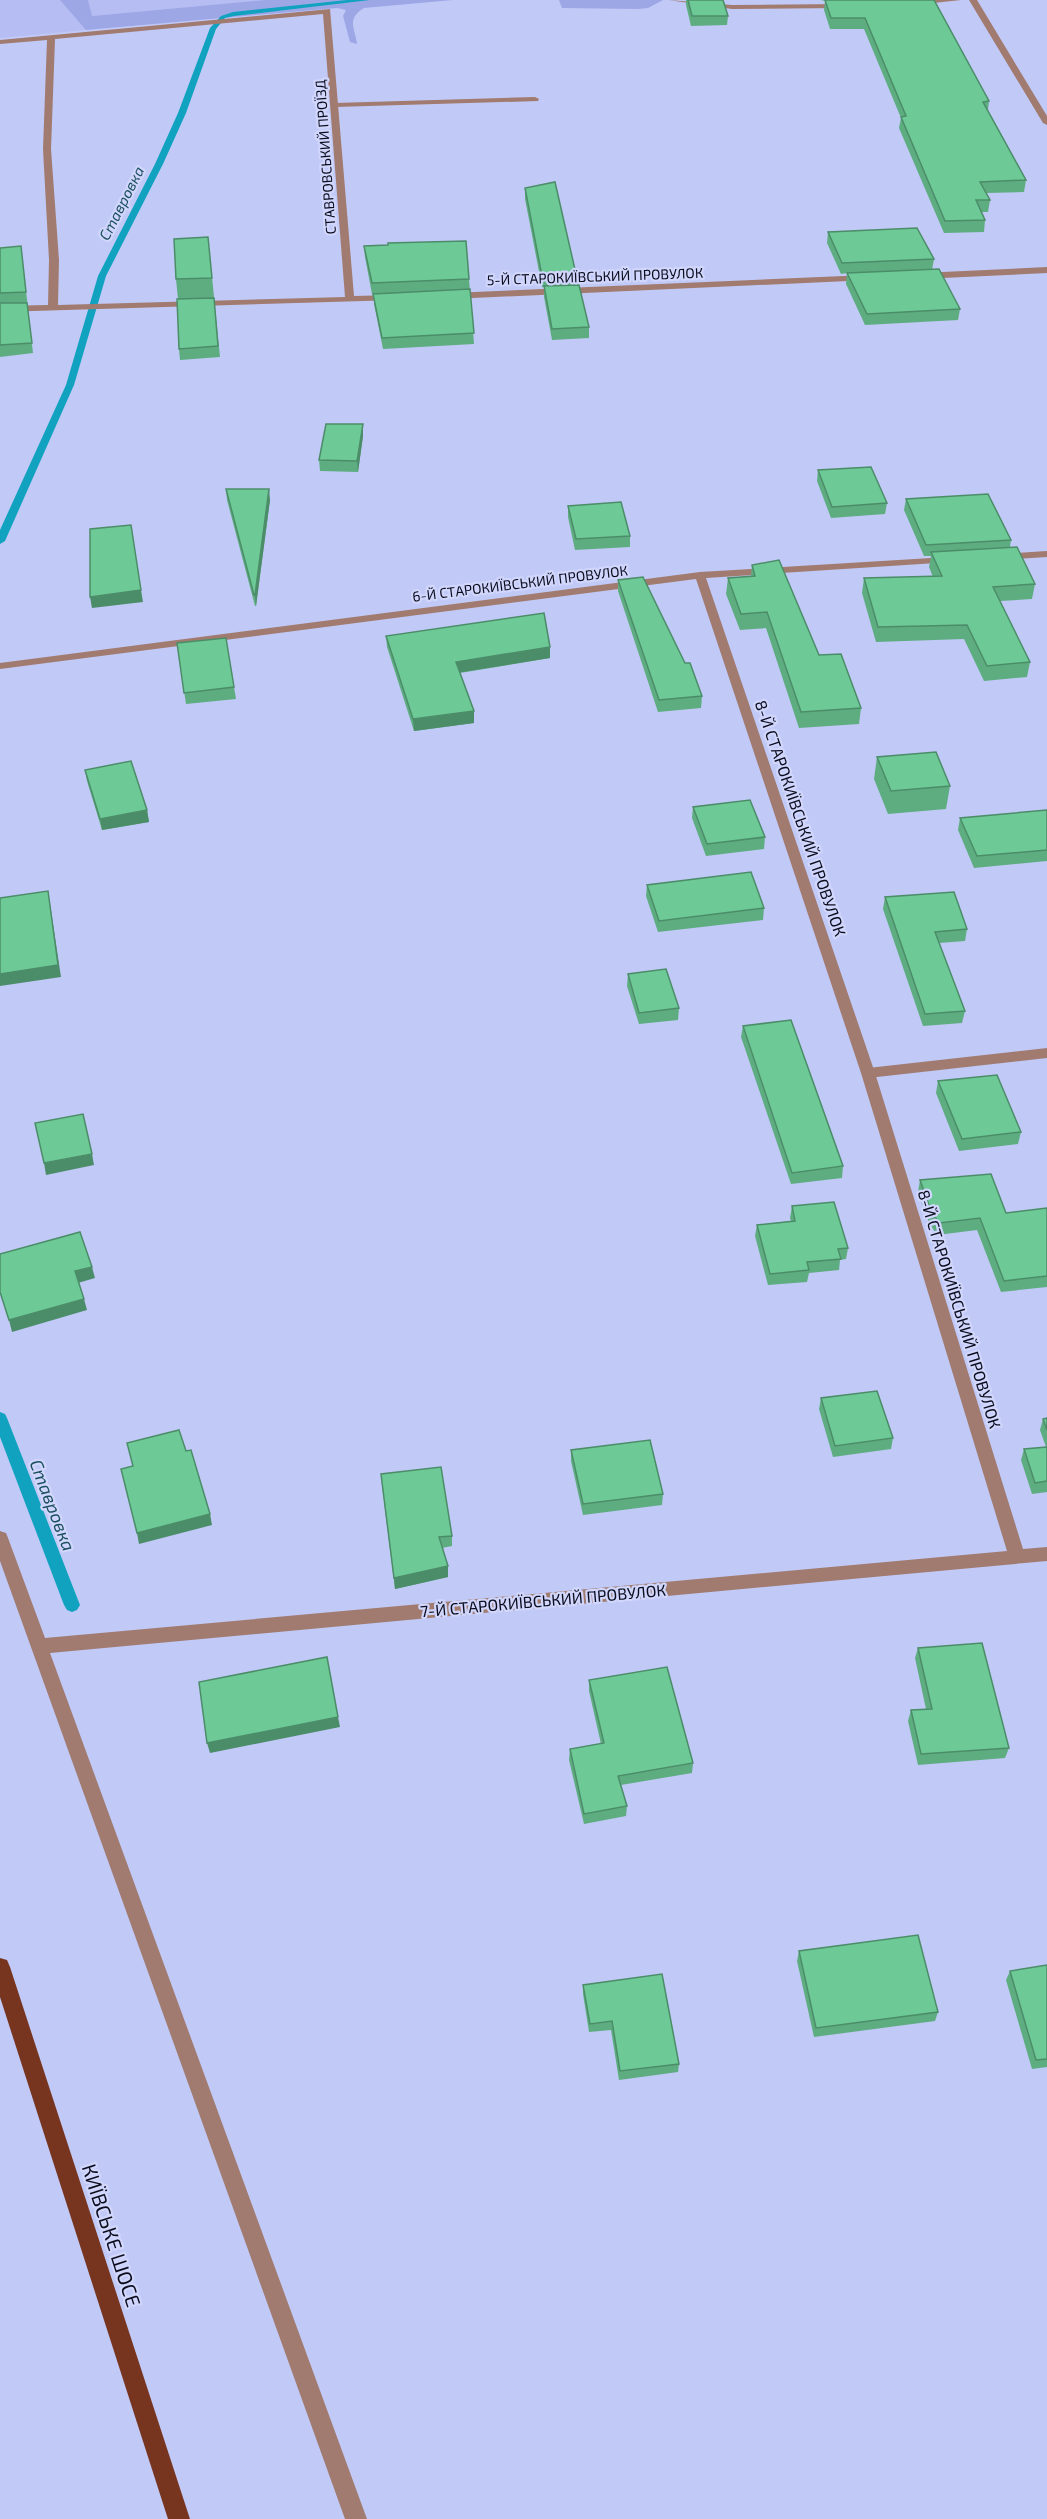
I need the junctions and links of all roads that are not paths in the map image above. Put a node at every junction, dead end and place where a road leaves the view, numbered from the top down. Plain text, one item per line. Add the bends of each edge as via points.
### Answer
1 (672, 0) edge
2 (957, 0) edge
3 (973, 0) edge
4 (904, 4) edge
5 (849, 6) edge
6 (51, 36) junction
7 (0, 42) edge
8 (535, 99) dead end
9 (334, 105) junction
10 (1047, 123) edge
11 (1047, 270) edge
12 (905, 276) edge
13 (882, 277) edge
14 (444, 296) edge
15 (409, 298) edge
16 (350, 300) junction
17 (53, 306) junction
18 (0, 309) edge
19 (1047, 554) edge
20 (987, 558) edge
21 (963, 559) edge
22 (700, 575) junction
23 (0, 666) edge
24 (1047, 1053) edge
25 (867, 1073) junction
26 (0, 1538) edge
27 (1047, 1554) edge
28 (1017, 1557) junction
29 (40, 1646) junction
30 (0, 1967) edge
31 (178, 2519) edge
32 (356, 2519) edge

1 - 5 street via 732,7
2 - 4 street
3 - 10 street
6 - 7 street
6 - 9 street, СТАВРОВСЬКИЙ ПРОЇЗД via 327,11
6 - 17 street via 47,149
8 - 9 street
9 - 16 street, СТАВРОВСЬКИЙ ПРОЇЗД
11 - 12 street
13 - 14 street, 5-Й СТАРОКИЇВСЬКИЙ ПРОВУЛОК
15 - 16 street
16 - 17 street
17 - 18 street
19 - 20 street
21 - 22 street, 6-Й СТАРОКИЇВСЬКИЙ ПРОВУЛОК
22 - 23 street, 6-Й СТАРОКИЇВСЬКИЙ ПРОВУЛОК
22 - 25 street, 8-Й СТАРОКИЇВСЬКИЙ ПРОВУЛОК
24 - 25 street
25 - 28 street, 8-Й СТАРОКИЇВСЬКИЙ ПРОВУЛОК
26 - 29 street
27 - 28 street, 7-Й СТАРОКИЇВСЬКИЙ ПРОВУЛОК
28 - 29 street, 7-Й СТАРОКИЇВСЬКИЙ ПРОВУЛОК
29 - 32 street
30 - 31 main road, КИЇВСЬКЕ ШОСЕ

